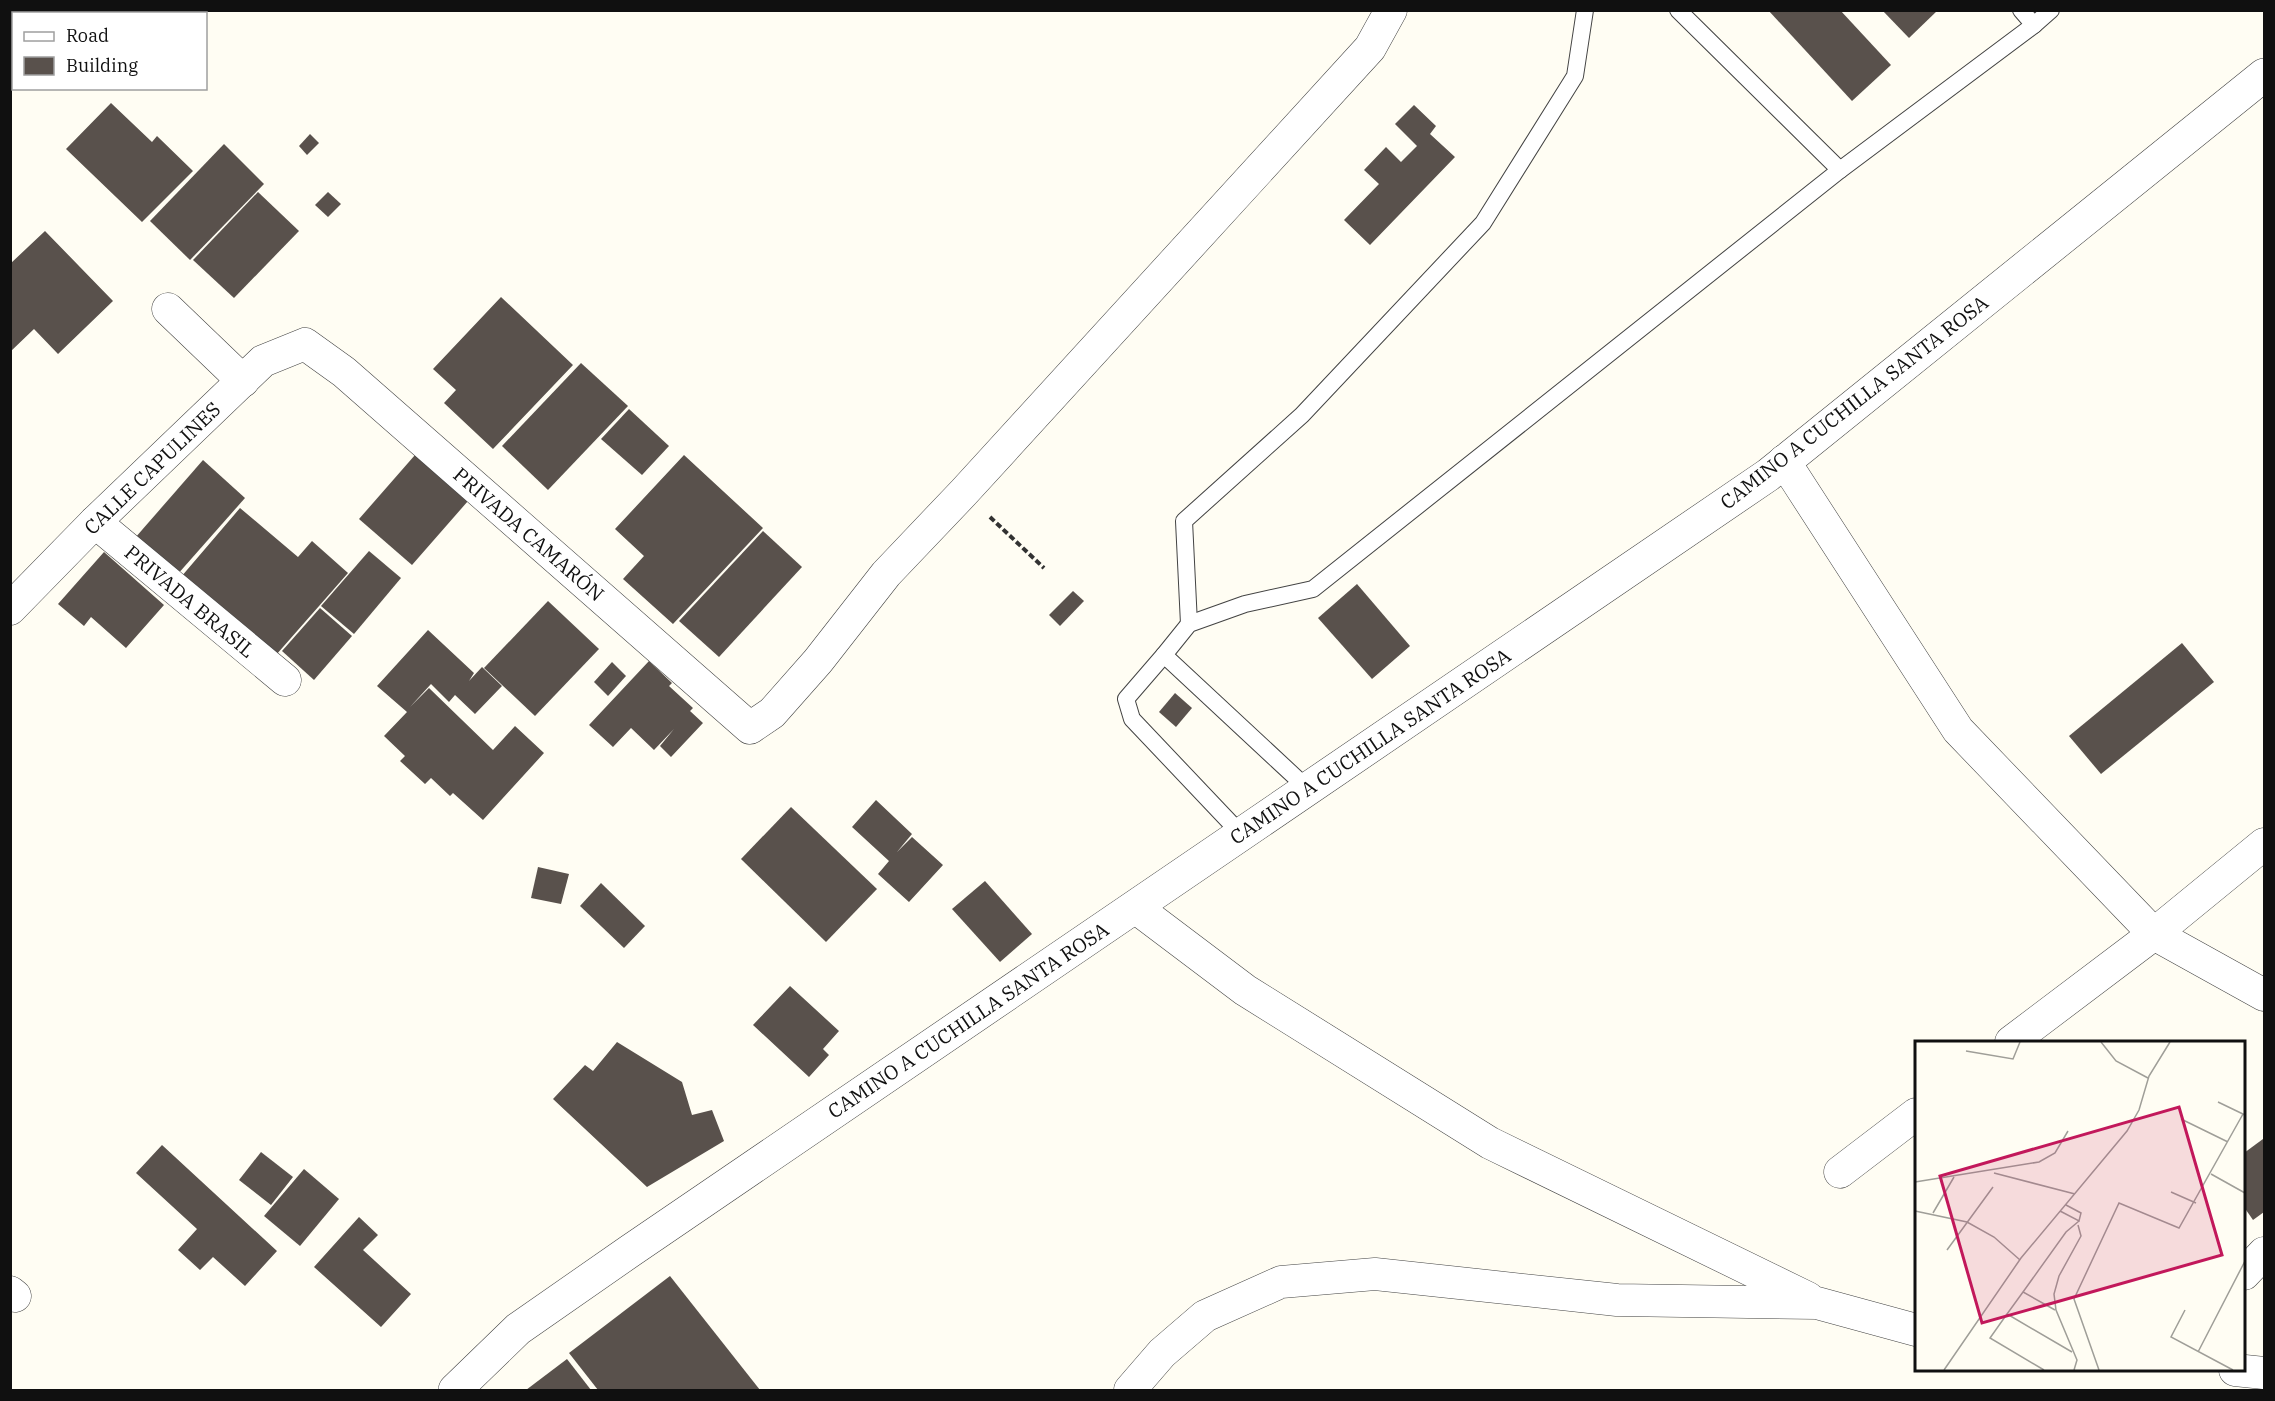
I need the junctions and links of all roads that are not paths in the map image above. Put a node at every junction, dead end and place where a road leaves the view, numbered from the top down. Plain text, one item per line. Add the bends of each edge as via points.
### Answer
1 (1391, 10) edge
2 (1585, 10) edge
3 (1678, 10) edge
4 (2021, 10) edge
5 (2051, 10) edge
6 (2034, 25) junction
7 (2265, 75) edge
8 (1840, 170) junction
9 (168, 309) dead end
10 (305, 344) joint
11 (243, 381) junction
12 (1784, 461) junction
13 (95, 522) junction
14 (10, 609) edge
15 (1189, 624) junction
16 (1164, 655) junction
17 (285, 680) dead end
18 (1308, 789) junction
19 (1241, 834) junction
20 (2265, 844) edge
21 (1135, 907) junction
22 (2154, 934) junction
23 (2265, 995) edge
24 (2012, 1041) edge
25 (1915, 1116) edge
26 (1840, 1172) dead end
27 (2265, 1253) edge
28 (2245, 1273) edge
29 (1817, 1303) junction
30 (1915, 1329) edge
31 (2245, 1371) edge
32 (2265, 1373) edge
33 (455, 1390) edge
34 (1130, 1390) edge

1 - 10 street, PRIVADA CAMARÓN via 1370,48 886,574 772,713 750,728 353,380
2 - 15 lane via 1575,76 1483,223 1302,415 1184,521
3 - 8 lane
4 - 6 lane
5 - 6 lane
6 - 8 lane
7 - 12 street, CAMINO A CUCHILLA SANTA ROSA
8 - 15 lane via 1313,589 1245,604
9 - 11 street
10 - 11 street, CALLE CAPULINES via 263,361
11 - 13 street, CALLE CAPULINES
12 - 18 street, CAMINO A CUCHILLA SANTA ROSA
12 - 22 street via 1958,730
13 - 14 street, CALLE CAPULINES
13 - 17 street, PRIVADA BRASIL
15 - 16 lane
16 - 18 lane
16 - 19 lane via 1126,699 1132,719
18 - 19 street, CAMINO A CUCHILLA SANTA ROSA
19 - 21 street, CAMINO A CUCHILLA SANTA ROSA
20 - 22 street
21 - 29 street via 1245,990 1490,1143
21 - 33 street, CAMINO A CUCHILLA SANTA ROSA via 518,1329
22 - 23 street
22 - 24 street
25 - 26 street
27 - 28 street
29 - 30 street
29 - 34 street via 1617,1300 1375,1274 1281,1282 1205,1316 1162,1353
31 - 32 street

